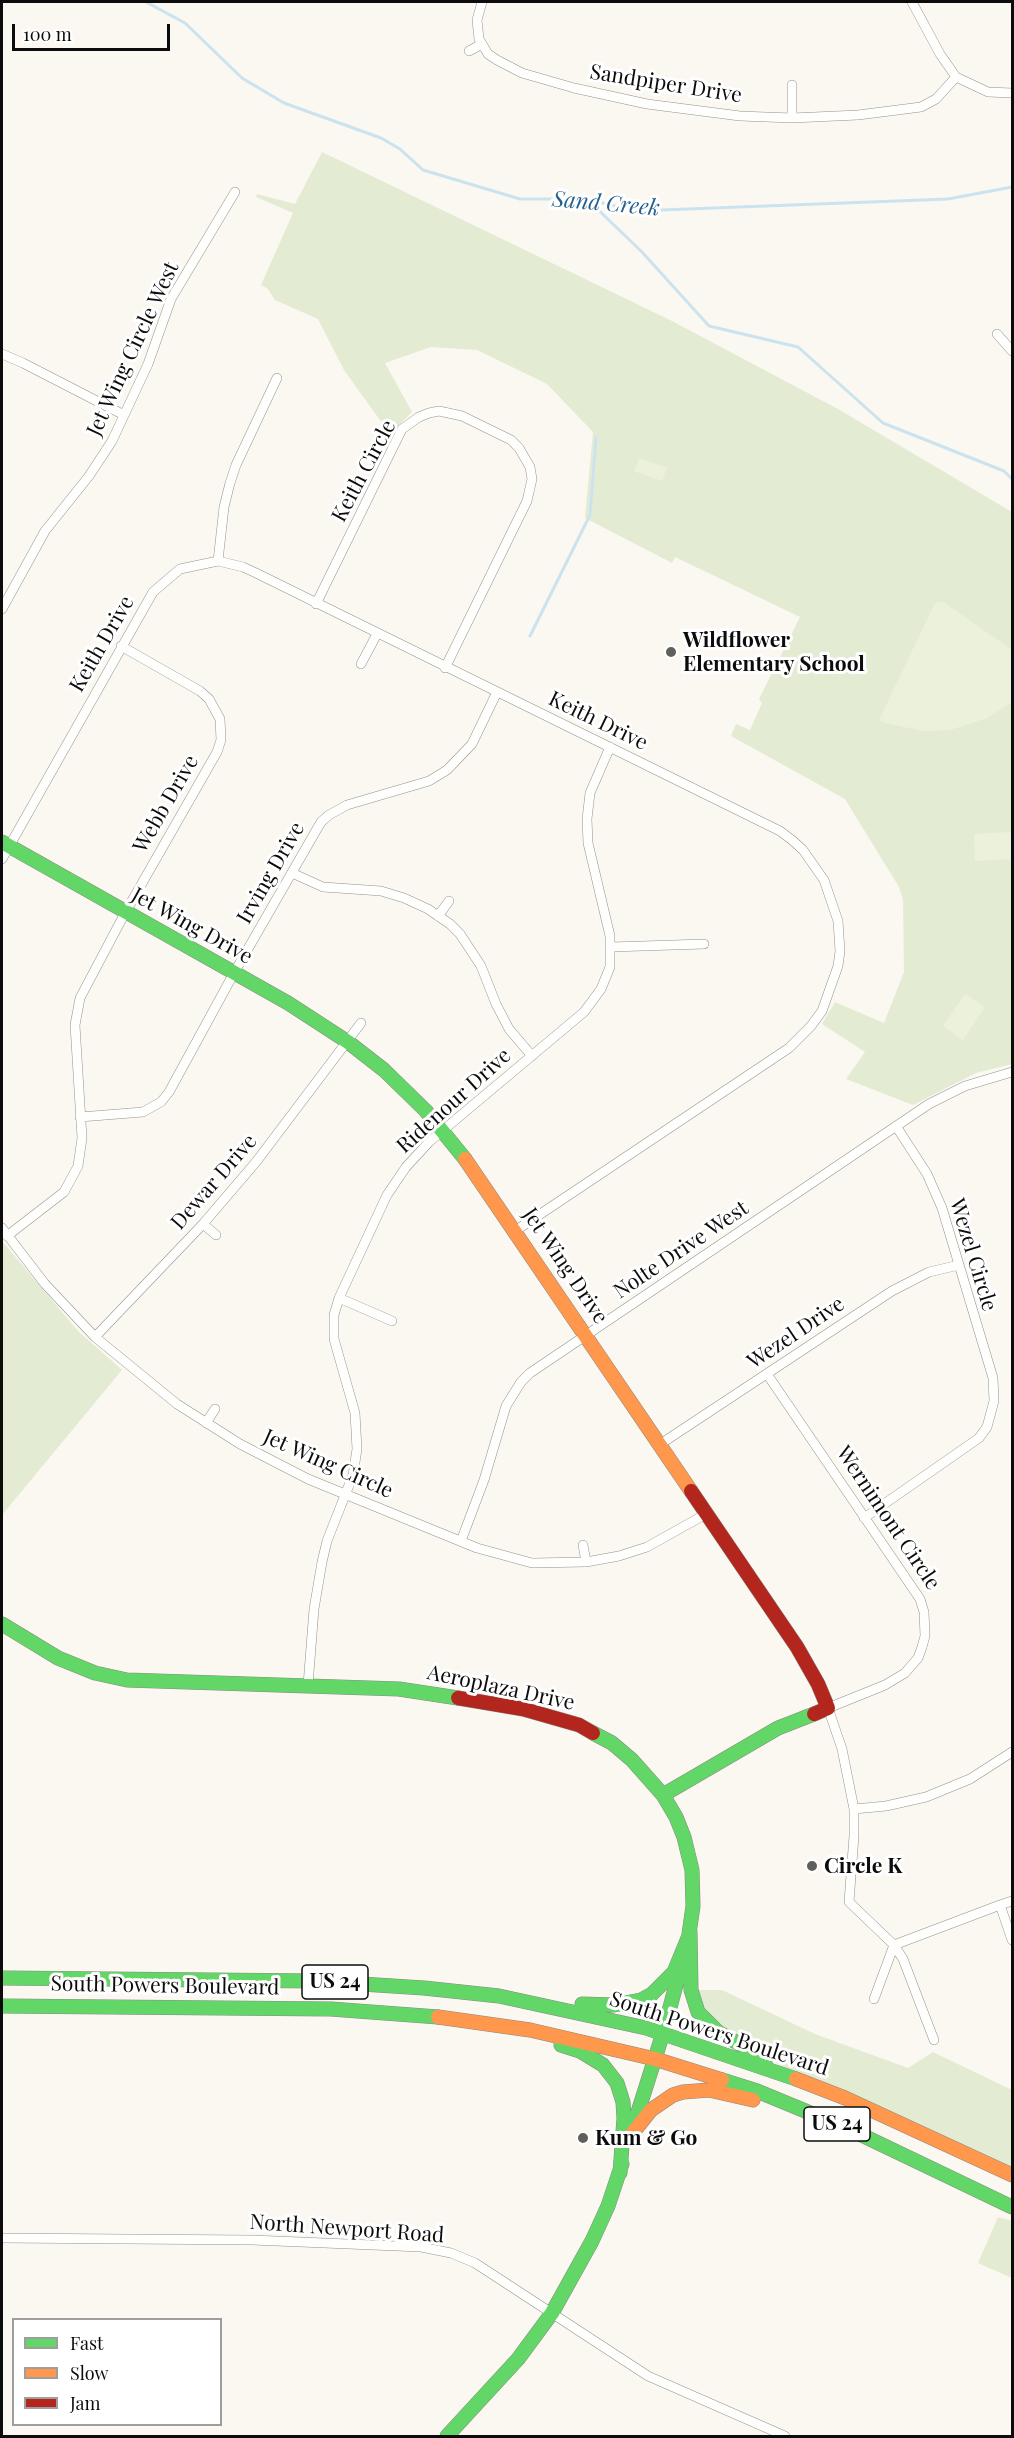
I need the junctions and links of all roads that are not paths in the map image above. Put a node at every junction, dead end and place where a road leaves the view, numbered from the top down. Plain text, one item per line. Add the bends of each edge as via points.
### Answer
1 (482, 2) edge
2 (912, 2) edge
3 (482, 44) junction
4 (469, 51) dead end
5 (956, 77) junction
6 (792, 86) dead end
7 (1012, 93) edge
8 (792, 118) junction
9 (236, 192) dead end
10 (997, 333) dead end
11 (1012, 351) edge
12 (3, 358) edge
13 (277, 378) dead end
14 (124, 415) junction
15 (218, 561) junction
16 (316, 604) junction
17 (2, 609) edge
18 (377, 634) junction
19 (121, 646) junction
20 (361, 664) dead end
21 (445, 668) junction
22 (498, 692) junction
23 (610, 747) junction
24 (5, 844) edge
25 (2, 859) edge
26 (292, 873) junction
27 (449, 901) dead end
28 (125, 912) junction
29 (438, 915) junction
30 (704, 944) dead end
31 (610, 947) junction
32 (234, 973) junction
33 (361, 1023) dead end
34 (348, 1042) junction
35 (532, 1056) junction
36 (1012, 1072) edge
37 (80, 1117) junction
38 (896, 1126) junction
39 (444, 1131) junction
40 (203, 1224) junction
41 (515, 1231) junction
42 (4, 1232) edge
43 (216, 1235) dead end
44 (959, 1265) junction
45 (339, 1298) junction
46 (392, 1321) dead end
47 (586, 1335) junction
48 (95, 1337) junction
49 (767, 1374) junction
50 (215, 1409) dead end
51 (206, 1423) junction
52 (659, 1445) junction
53 (346, 1495) junction
54 (706, 1514) junction
55 (864, 1518) junction
56 (461, 1541) junction
57 (583, 1545) dead end
58 (586, 1562) junction
59 (2, 1624) edge
60 (308, 1685) junction
61 (828, 1708) junction
62 (1012, 1752) edge
63 (663, 1795) junction
64 (854, 1809) junction
65 (1012, 1901) edge
66 (1000, 1905) junction
67 (690, 1932) junction
68 (1012, 1940) edge
69 (894, 1945) junction
70 (2, 1978) edge
71 (499, 1996) junction
72 (874, 2000) dead end
73 (2, 2006) edge
74 (483, 2022) junction
75 (663, 2033) junction
76 (934, 2040) dead end
77 (654, 2059) junction
78 (845, 2098) junction
79 (849, 2129) junction
80 (631, 2134) junction
81 (620, 2173) junction
82 (1012, 2175) edge
83 (1012, 2207) edge
84 (2, 2238) edge
85 (552, 2313) junction
86 (447, 2436) edge
87 (785, 2436) edge

1 - 3 street via 477,20
2 - 5 street
3 - 4 street
3 - 8 street, Sandpiper Drive via 488,54 514,69 611,98 696,112
5 - 7 street via 988,92
5 - 8 street, Sandpiper Drive via 936,99 921,107
6 - 8 street
9 - 14 street, Jet Wing Circle West via 171,298 148,364
10 - 11 street
12 - 14 street
13 - 15 street via 230,483
14 - 17 street, Jet Wing Circle West via 103,456 45,531
15 - 16 street, Keith Drive via 243,567
15 - 19 street, Keith Drive via 180,569 161,583
16 - 18 street, Keith Drive
16 - 21 street, Keith Circle via 402,429 409,423 439,411 462,416 511,440 530,467 532,479 527,501
18 - 20 street
18 - 21 street, Keith Drive
19 - 24 street, Keith Drive
19 - 28 street, Webb Drive via 200,691 216,708 222,729 217,752
21 - 22 street, Keith Drive
22 - 23 street, Keith Drive
22 - 26 street, Irving Drive via 472,744 456,762 429,781 329,814
23 - 31 street, Ridenour Drive via 591,794 586,831
23 - 41 street, Keith Drive via 780,831 803,850 824,880 835,907 840,936 838,966 822,1011 789,1048
24 - 25 street, Keith Drive
24 - 28 main road, Jet Wing Drive
26 - 29 street via 322,887 393,894
26 - 32 street, Irving Drive
27 - 29 street
28 - 32 main road, Jet Wing Drive
28 - 37 street, Webb Drive via 85,986 76,1011
29 - 35 street via 460,934 474,954 502,1017
30 - 31 street
31 - 35 street, Ridenour Drive via 609,967 594,1000
32 - 34 main road, Jet Wing Drive
32 - 37 street, Irving Drive via 161,1102 143,1112
33 - 34 street, Dewar Drive
34 - 39 main road, Jet Wing Drive via 384,1070
34 - 40 street, Dewar Drive
35 - 39 street, Ridenour Drive
36 - 38 street, Nolte Drive West via 965,1086
37 - 42 street, Webb Drive via 81,1152 68,1186 52,1203
38 - 44 street, Wezel Circle via 927,1174
38 - 47 street, Nolte Drive West
39 - 41 main road, Jet Wing Drive
39 - 45 street, Ridenour Drive via 417,1154 387,1195
40 - 43 street
40 - 48 street, Dewar Drive
41 - 47 main road, Jet Wing Drive
42 - 48 street, Jet Wing Circle via 45,1284
44 - 49 street, Wezel Drive via 929,1272 904,1284
44 - 55 street, Wezel Circle via 993,1378 994,1401 987,1427 967,1448
45 - 46 street
45 - 53 street, Ridenour Drive via 334,1340 355,1413 358,1438
47 - 52 main road, Jet Wing Drive
47 - 56 street, Nolte Drive West via 530,1373 513,1392
48 - 51 street, Jet Wing Circle via 152,1385
49 - 52 street, Wezel Drive
49 - 55 street, Wernimont Circle
50 - 51 street
51 - 53 street, Jet Wing Circle via 272,1461
52 - 54 main road, Jet Wing Drive
53 - 56 street, Jet Wing Circle
53 - 60 street, Ridenour Drive via 322,1562
54 - 58 street, Jet Wing Circle via 647,1547
54 - 61 main road, Jet Wing Drive via 797,1647
55 - 61 street, Wernimont Circle via 920,1599 926,1636 918,1658 896,1680
56 - 58 street, Jet Wing Circle via 531,1563
57 - 58 street
59 - 60 main road, Aeroplaza Drive via 79,1668 119,1678
60 - 63 main road, Aeroplaza Drive via 419,1691 560,1718 612,1743
61 - 63 main road, Wernimont Circle via 778,1728
61 - 64 street, Jet Wing Drive via 842,1749
62 - 64 street via 970,1779 926,1797
63 - 67 main road, Aeroplaza Drive via 676,1816 689,1857 693,1906
64 - 69 street, Jet Wing Drive via 849,1902
65 - 66 street
66 - 68 street
66 - 69 street
67 - 71 main road via 674,1972 641,2000 600,2006
67 - 75 main road, Aeroplaza Drive
67 - 78 main road via 691,1990 708,2023 742,2047
69 - 72 street
69 - 76 street
70 - 71 main road, South Powers Boulevard / US 24 via 315,1981
71 - 75 main road, South Powers Boulevard / US 24
73 - 74 main road, South Powers Boulevard / US 24 via 331,2009
74 - 77 main road, South Powers Boulevard / US 24
74 - 81 main road via 580,2051 611,2073 623,2102
75 - 77 main road, Aeroplaza Drive
75 - 78 main road, South Powers Boulevard / US 24
77 - 79 main road, South Powers Boulevard / US 24 via 757,2091
77 - 80 main road, Aeroplaza Drive
78 - 82 main road, South Powers Boulevard / US 24
79 - 80 main road via 780,2107 695,2090 661,2102
79 - 83 main road, South Powers Boulevard / US 24
80 - 81 main road, Aeroplaza Drive
81 - 85 main road, Aeroplaza Drive via 592,2241
84 - 85 street, North Newport Road via 252,2240 421,2247 475,2263
85 - 86 main road, Aeroplaza Drive via 518,2359
85 - 87 street, North Newport Road via 648,2376

